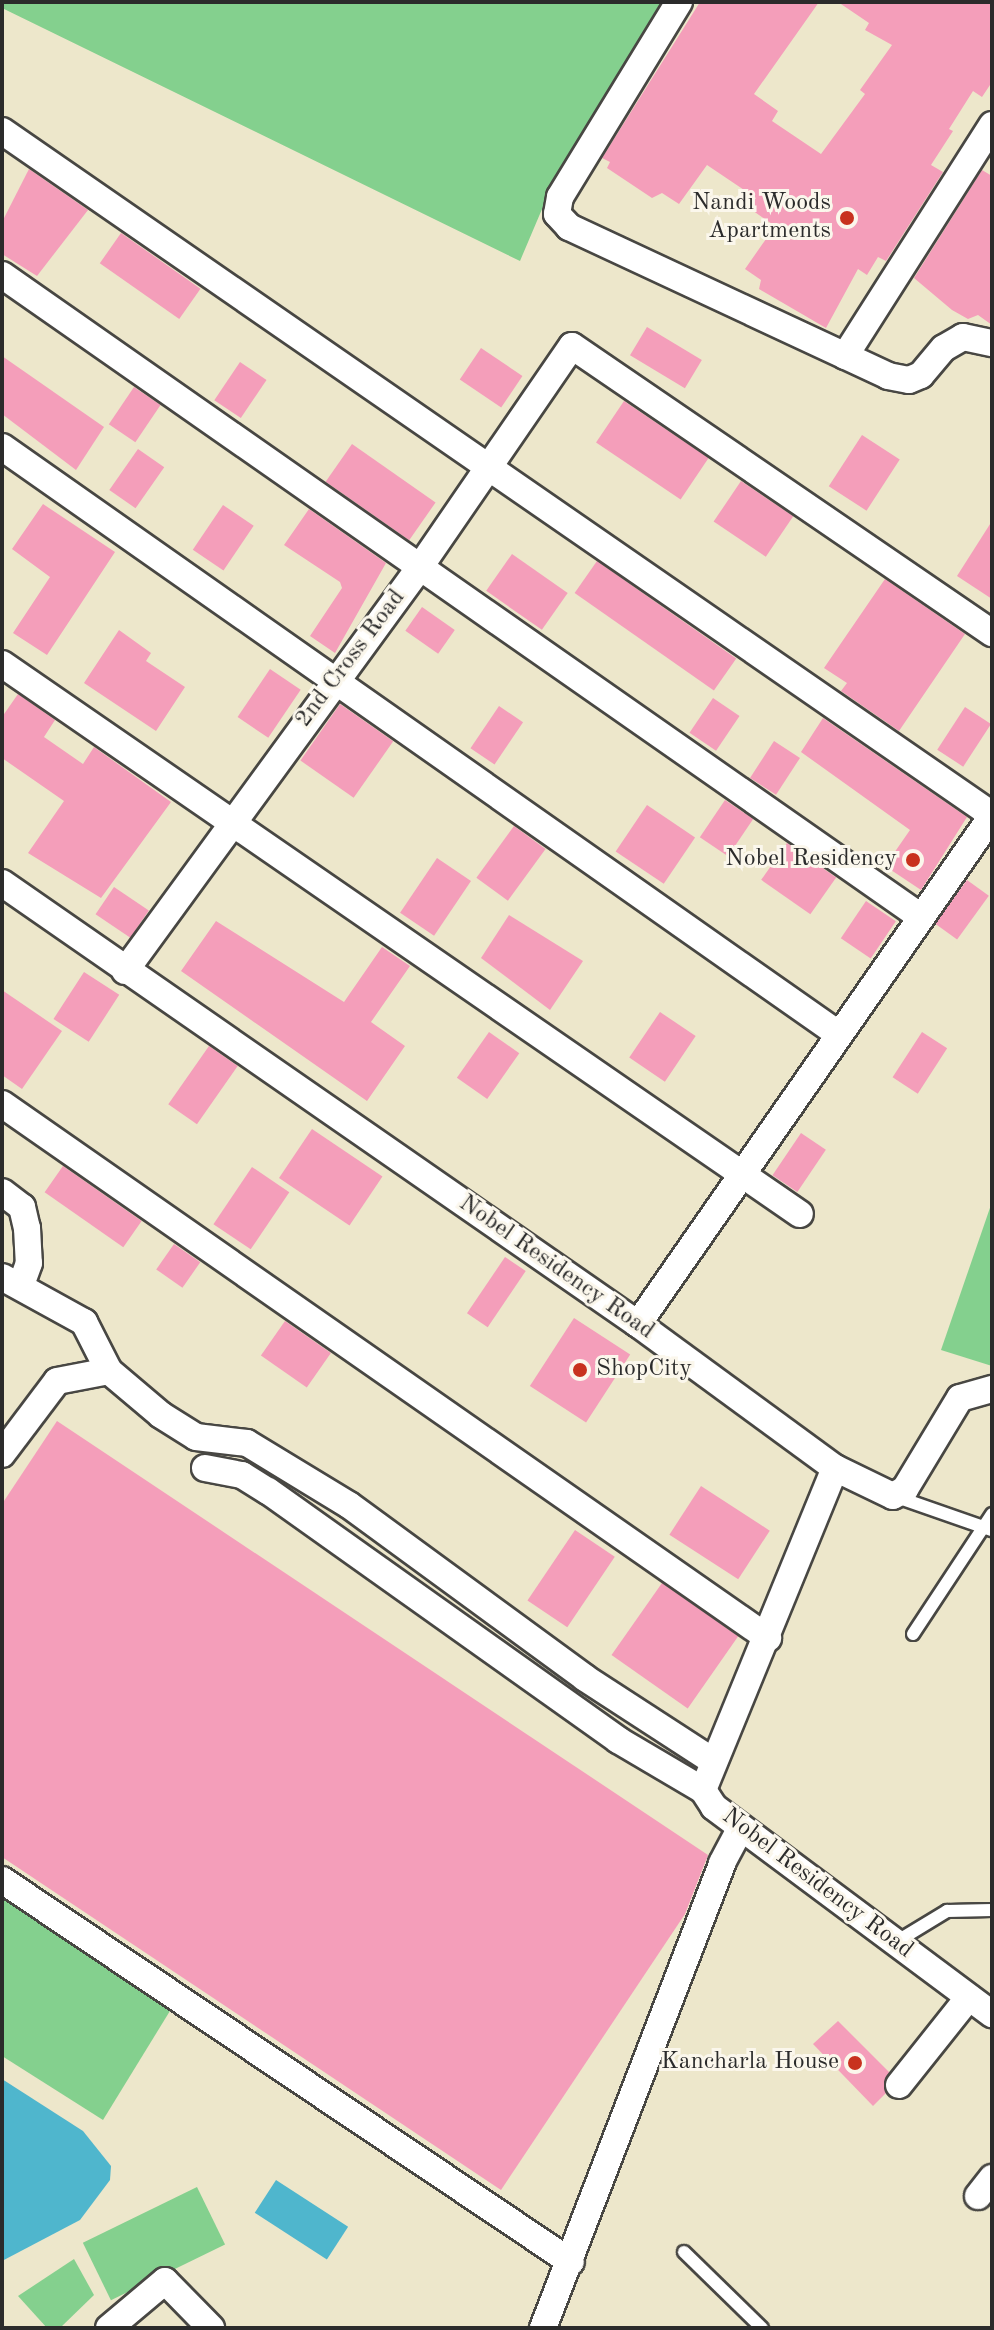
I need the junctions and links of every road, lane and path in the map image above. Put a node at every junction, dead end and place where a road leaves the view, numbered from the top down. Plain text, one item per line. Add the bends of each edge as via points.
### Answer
1 (679, 2) edge
2 (992, 125) edge
3 (2, 131) edge
4 (2, 275) edge
5 (992, 343) edge
6 (845, 356) junction
7 (2, 447) edge
8 (490, 466) junction
9 (420, 567) junction
10 (992, 633) edge
11 (2, 664) edge
12 (335, 678) junction
13 (992, 816) edge
14 (230, 821) junction
15 (2, 883) edge
16 (921, 917) junction
17 (125, 971) junction
18 (838, 1034) junction
19 (2, 1104) edge
20 (741, 1173) junction
21 (2, 1192) edge
22 (800, 1214) dead end
23 (11, 1281) edge
24 (638, 1324) junction
25 (109, 1371) junction
26 (992, 1389) edge
27 (2, 1454) edge
28 (205, 1468) dead end
29 (835, 1468) junction
30 (893, 1496) junction
31 (989, 1523) edge
32 (913, 1634) dead end
33 (768, 1638) junction
34 (713, 1761) junction
35 (703, 1790) junction
36 (748, 1833) junction
37 (2, 1880) edge
38 (992, 1910) edge
39 (895, 1942) junction
40 (969, 1997) junction
41 (992, 2014) edge
42 (899, 2085) dead end
43 (684, 2252) dead end
44 (571, 2262) junction
45 (109, 2328) edge
46 (211, 2328) edge
47 (543, 2328) edge
48 (762, 2328) edge

1 - 6 street via 560,197 557,214 569,227
2 - 6 street
3 - 8 street
4 - 9 street
5 - 6 street via 963,337 909,380
7 - 12 street
8 - 9 street, 2nd Cross Road
8 - 10 street, 2nd Cross Road via 572,346
8 - 13 street
9 - 12 street, 2nd Cross Road
9 - 16 street
11 - 14 street
12 - 14 street, 2nd Cross Road
12 - 18 street
13 - 16 street
14 - 17 street, 2nd Cross Road
14 - 20 street
15 - 17 street, Nobel Residency Road
16 - 18 street
17 - 24 street, Nobel Residency Road
18 - 20 street
19 - 33 street
20 - 22 street
20 - 24 street
21 - 23 street via 22,1207 27,1228 29,1263
23 - 25 street via 84,1322
24 - 29 street, Nobel Residency Road
25 - 27 street via 57,1381
25 - 34 street via 196,1437 247,1443 349,1505 585,1678
26 - 30 street via 960,1398 905,1489
28 - 35 street via 242,1475 268,1491 618,1740
29 - 30 street
29 - 33 street, Nobel Residency Road
30 - 31 lane
31 - 32 lane
33 - 34 street, Nobel Residency Road
34 - 35 street, Nobel Residency Road
35 - 36 street, Nobel Residency Road via 714,1807
36 - 39 street, Nobel Residency Road
36 - 44 street via 737,1873 703,1918
37 - 44 street
38 - 39 lane via 947,1911
39 - 40 street, Nobel Residency Road
40 - 41 street, Nobel Residency Road
40 - 42 street
43 - 48 lane
44 - 47 street
45 - 46 street via 165,2281

